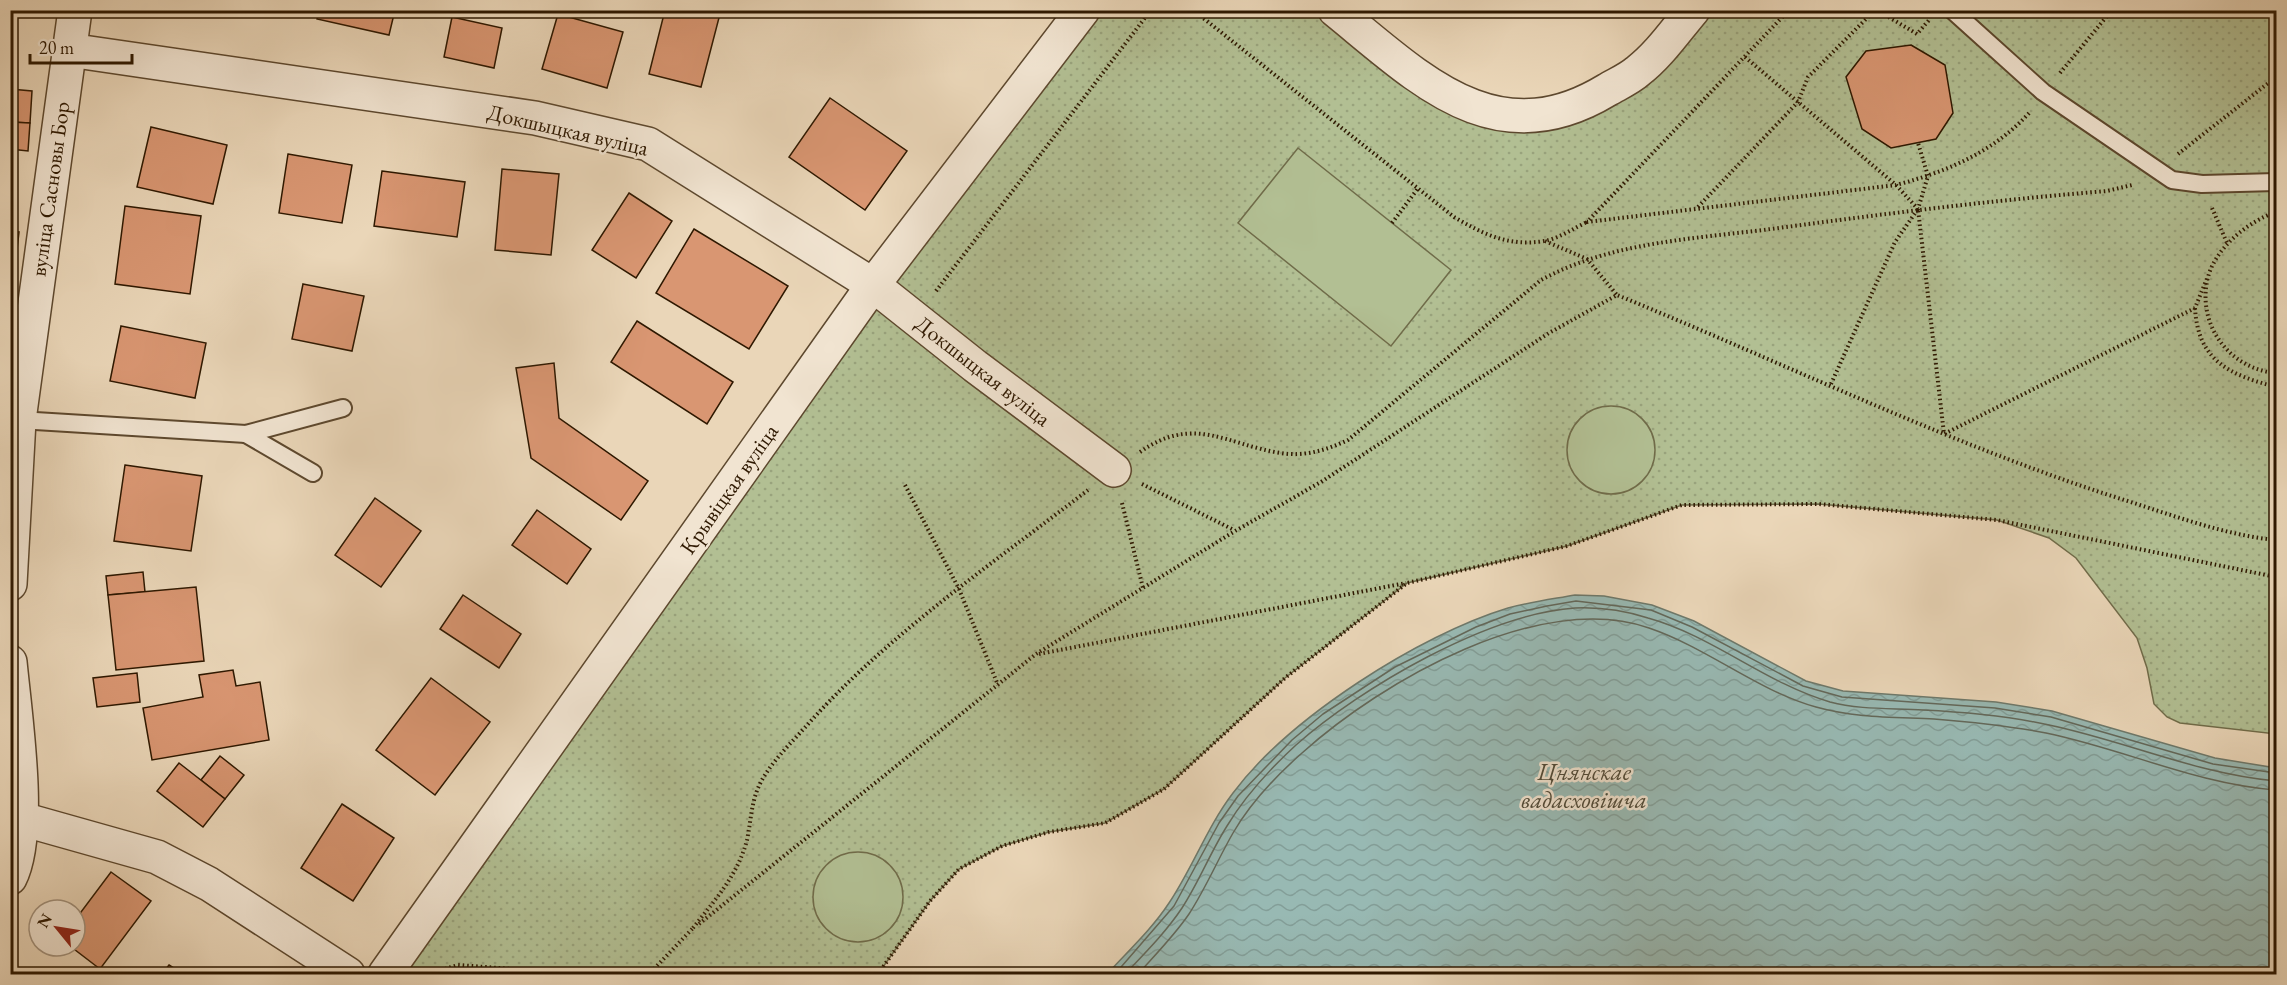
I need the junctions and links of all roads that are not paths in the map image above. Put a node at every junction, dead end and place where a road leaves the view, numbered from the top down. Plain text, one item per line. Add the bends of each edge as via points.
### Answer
1 (75, 10) edge
2 (1083, 10) edge
3 (1335, 10) edge
4 (1693, 10) edge
5 (1952, 10) edge
6 (69, 50) junction
7 (2277, 182) edge
8 (873, 285) junction
9 (343, 408) dead end
10 (19, 420) junction
11 (246, 434) junction
12 (1114, 470) road end
13 (313, 473) dead end
14 (10, 584) edge
15 (10, 662) edge
16 (22, 819) junction
17 (10, 878) edge
18 (348, 975) edge
19 (385, 975) edge

1 - 6 street, вуліца Сасновы Бор
2 - 8 street, Крывіцкая вуліца
3 - 4 street via 1435,88 1460,102 1492,114 1524,115 1557,113 1589,101 1638,71
5 - 7 lane via 2043,92 2172,180 2202,184
6 - 8 street, Докшыцкая вуліца via 535,118 648,144
6 - 10 street, вуліца Сасновы Бор
8 - 12 street, Докшыцкая вуліца
8 - 19 street, Крывіцкая вуліца
9 - 11 lane
10 - 11 lane
10 - 14 street, вуліца Сасновы Бор
11 - 13 lane
15 - 16 street
16 - 17 street via 16,867
16 - 18 street via 156,857 209,884

